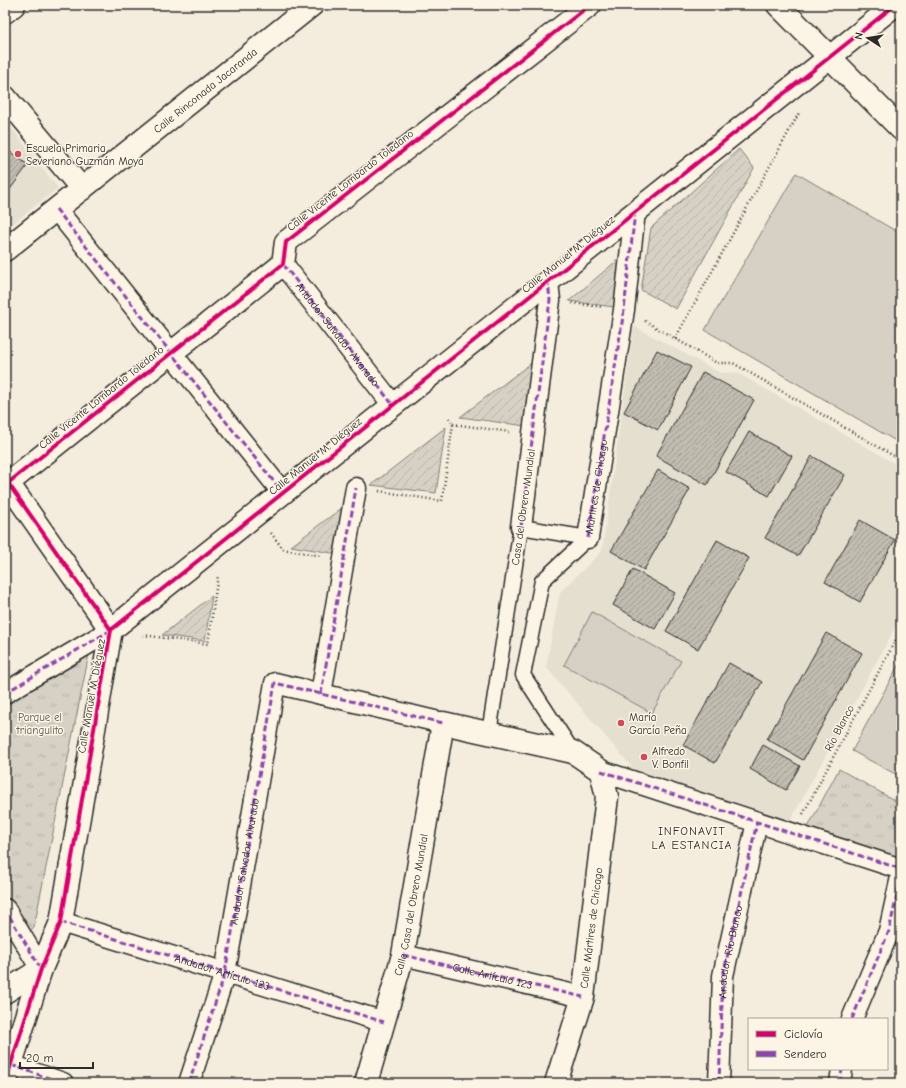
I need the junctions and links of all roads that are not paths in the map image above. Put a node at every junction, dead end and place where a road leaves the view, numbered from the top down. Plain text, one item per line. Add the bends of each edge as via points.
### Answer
1 (14, 5) edge
2 (312, 5) edge
3 (590, 5) edge
4 (778, 5) edge
5 (895, 5) edge
6 (5, 12) edge
7 (830, 57) junction
8 (5, 97) edge
9 (901, 129) edge
10 (82, 189) junction
11 (56, 209) junction
12 (635, 212) junction
13 (5, 250) edge
14 (283, 264) junction
15 (549, 291) junction
16 (170, 353) junction
17 (393, 405) junction
18 (6, 484) edge
19 (356, 488) road end
20 (283, 493) junction
21 (521, 527) junction
22 (588, 538) junction
23 (111, 630) junction
24 (5, 693) edge
25 (321, 694) junction
26 (443, 723) junction
27 (489, 732) junction
28 (573, 752) junction
29 (601, 771) junction
30 (757, 822) junction
31 (901, 869) edge
32 (901, 876) edge
33 (5, 909) edge
34 (61, 922) junction
35 (403, 955) junction
36 (41, 969) junction
37 (225, 973) junction
38 (5, 992) edge
39 (583, 997) junction
40 (852, 1018) edge
41 (384, 1022) junction
42 (842, 1070) edge
43 (8, 1074) edge
44 (63, 1083) edge
45 (189, 1083) edge
46 (366, 1083) edge
47 (556, 1083) edge
48 (719, 1083) edge
49 (840, 1083) edge

1 - 6 street
2 - 10 street, Calle Rinconada Jacaranda
3 - 14 street, Calle Vicente Lombardo Toledano via 286,242
4 - 7 street
5 - 7 street, Calle Manuel M. Diéguez
7 - 9 street
7 - 12 street, Calle Manuel M. Diéguez
8 - 10 street
10 - 11 street, Calle Rinconada Jacaranda
11 - 13 street, Calle Rinconada Jacaranda
11 - 16 street
12 - 15 street, Calle Manuel M. Diéguez
12 - 22 street, Mártires de Chicago via 624,310
14 - 16 street, Calle Vicente Lombardo Toledano
14 - 17 street, Andador Salvador Alvarado
15 - 17 street, Calle Manuel M. Diéguez
15 - 21 street, Casa del Obrero Mundial
16 - 18 street, Calle Vicente Lombardo Toledano
16 - 20 street
17 - 20 street, Calle Manuel M. Diéguez
18 - 23 street
19 - 25 street
20 - 23 street, Calle Manuel M. Diéguez
21 - 22 lane
21 - 27 lane, Casa del Obrero Mundial
22 - 28 lane, Mártires de Chicago via 542,581 523,675
23 - 24 street
23 - 34 street, Calle Manuel M. Diéguez
25 - 26 street, Andador Salvador Alvarado
25 - 37 street, Andador Salvador Alvarado via 276,683
26 - 27 street, Andador Salvador Alvarado
26 - 35 street, Calle Casa del Obrero Mundial
27 - 28 street, Andador Salvador Alvarado
28 - 29 street, Andador Salvador Alvarado
29 - 30 street
29 - 39 street, Calle Mártires de Chicago via 607,797
30 - 31 street
30 - 48 street, Andador Río Blanco via 723,976
32 - 40 street via 889,931
33 - 36 street
34 - 36 street, Calle Manuel M. Diéguez
34 - 37 street, Andador Artículo 123
35 - 39 street, Calle Artículo 123
35 - 41 street, Calle Casa del Obrero Mundial
36 - 38 street
36 - 43 street, Calle Manuel M. Diéguez
37 - 41 street, Andador Artículo 123
37 - 45 street, Andador Salvador Alvarado
39 - 47 street, Calle Mártires de Chicago
41 - 46 street, Calle Casa del Obrero Mundial
42 - 49 street
43 - 44 street

